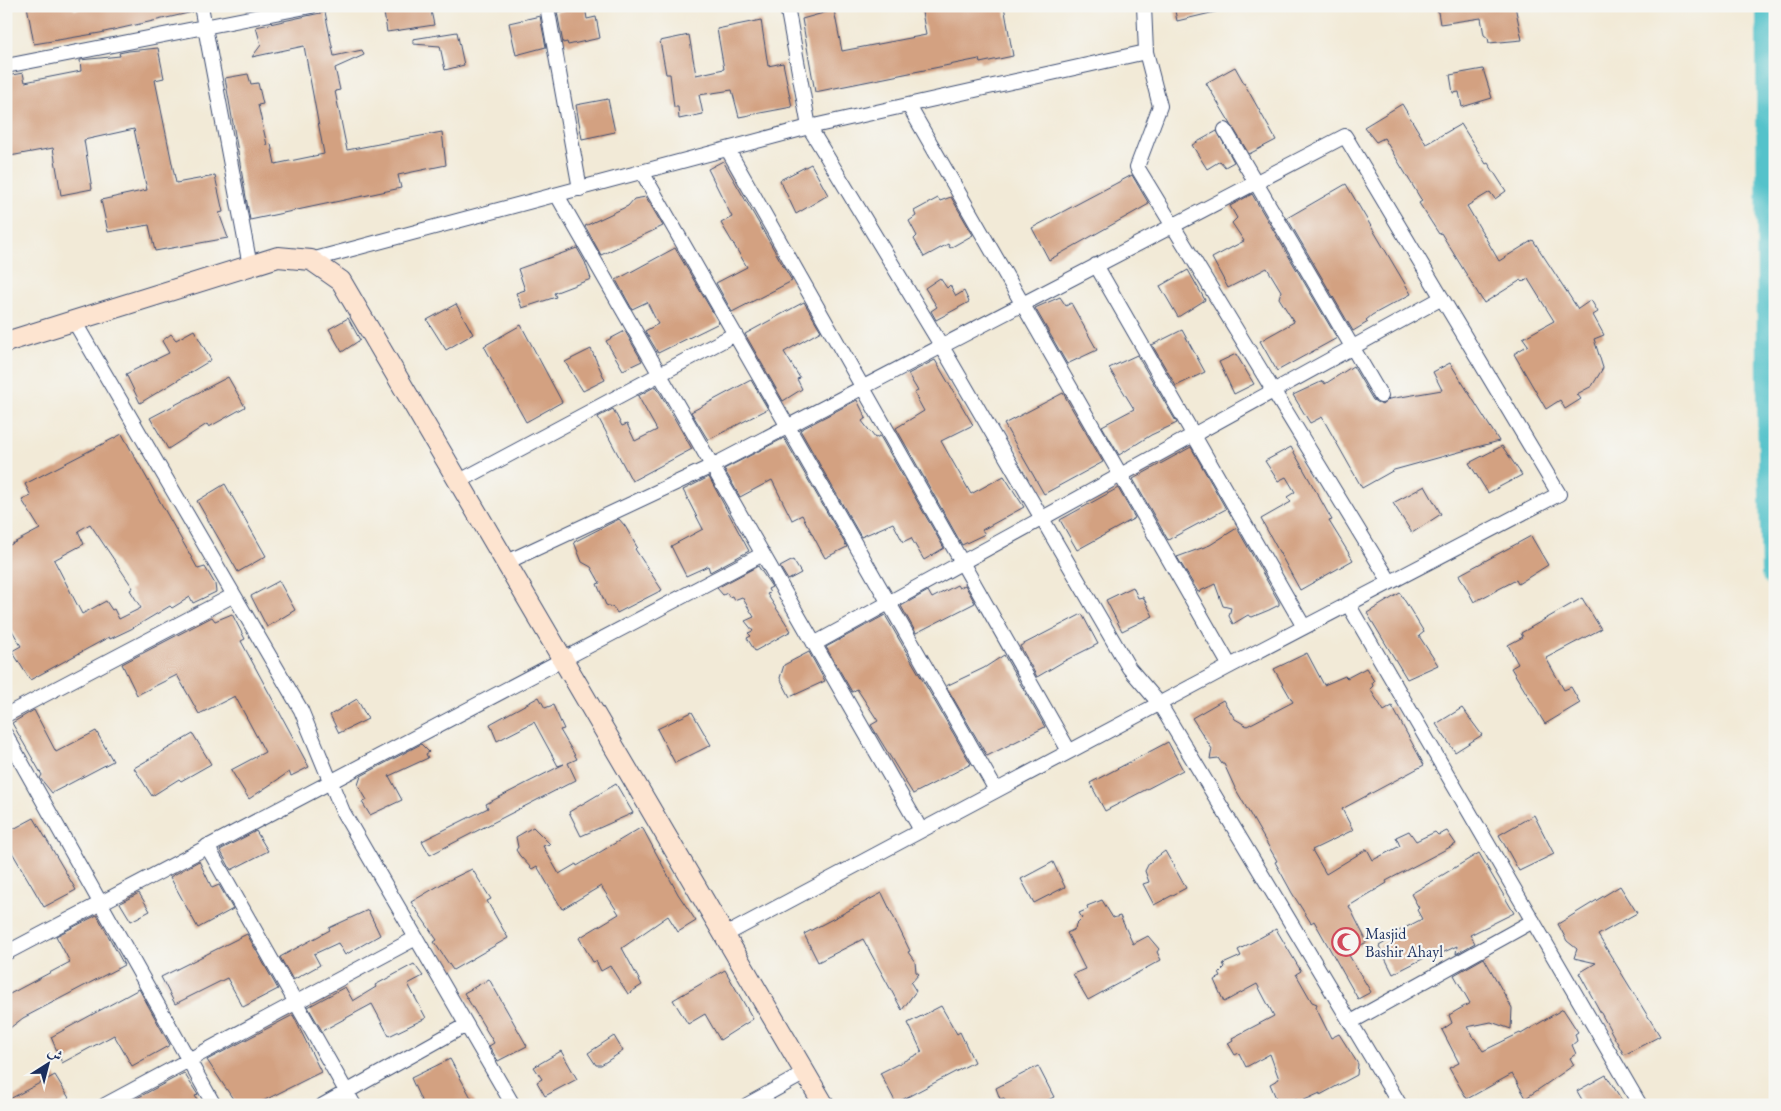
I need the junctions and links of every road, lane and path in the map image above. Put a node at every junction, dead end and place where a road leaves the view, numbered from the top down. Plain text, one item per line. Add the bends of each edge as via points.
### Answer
1 (201, 6) edge
2 (310, 6) edge
3 (547, 6) edge
4 (787, 6) edge
5 (1144, 6) edge
6 (205, 26) junction
7 (1146, 52) junction
8 (6, 66) edge
9 (908, 106) junction
10 (808, 126) junction
11 (1225, 130) dead end
12 (728, 150) junction
13 (642, 172) junction
14 (1256, 182) junction
15 (580, 189) junction
16 (557, 195) junction
17 (1173, 225) junction
18 (311, 260) junction
19 (1096, 265) junction
20 (250, 266) junction
21 (1442, 298) junction
22 (1022, 304) junction
23 (74, 321) junction
24 (735, 334) junction
25 (6, 342) edge
26 (942, 345) junction
27 (1352, 347) junction
28 (659, 374) junction
29 (863, 387) junction
30 (1274, 391) junction
31 (1381, 396) dead end
32 (788, 426) junction
33 (1194, 435) junction
34 (712, 466) junction
35 (1120, 475) junction
36 (458, 482) junction
37 (1041, 519) junction
38 (763, 554) junction
39 (962, 562) junction
40 (505, 563) junction
41 (1390, 582) junction
42 (234, 595) junction
43 (889, 602) junction
44 (1348, 604) junction
45 (1304, 627) junction
46 (814, 644) junction
47 (561, 660) junction
48 (1230, 666) junction
49 (1159, 703) junction
50 (6, 715) edge
51 (6, 736) edge
52 (1069, 751) junction
53 (331, 780) junction
54 (996, 790) junction
55 (921, 830) junction
56 (207, 846) junction
57 (100, 904) junction
58 (1533, 921) junction
59 (725, 935) junction
60 (416, 938) junction
61 (6, 953) edge
62 (297, 1002) junction
63 (1352, 1022) junction
64 (466, 1025) junction
65 (189, 1060) junction
66 (806, 1074) junction
67 (347, 1092) junction
68 (106, 1105) edge
69 (214, 1105) edge
70 (324, 1105) edge
71 (354, 1105) edge
72 (513, 1105) edge
73 (747, 1105) edge
74 (824, 1105) edge
75 (1400, 1105) edge
76 (1640, 1105) edge

1 - 6 street
2 - 6 street
3 - 15 street
4 - 10 street
5 - 7 street
6 - 8 street
6 - 20 street
7 - 9 street
7 - 17 street via 1160,106 1137,166
9 - 10 street
9 - 22 street
10 - 12 street
10 - 26 street
11 - 14 street
12 - 13 street
12 - 29 street
13 - 15 street
13 - 24 street
14 - 17 street
14 - 21 street via 1345,136
14 - 27 street
15 - 16 street
16 - 18 street
16 - 28 street
17 - 19 street
17 - 30 street
18 - 20 street via 278,257
18 - 36 street via 341,281
19 - 22 street
19 - 33 street
20 - 23 street
21 - 27 street
21 - 41 street via 1559,494
22 - 26 street
22 - 35 street
23 - 25 street
23 - 42 street
24 - 28 street
24 - 32 street
26 - 29 street
26 - 37 street
27 - 30 street
27 - 31 street
28 - 34 street
28 - 36 street
29 - 32 street
29 - 39 street
30 - 33 street
30 - 41 street
32 - 34 street
32 - 43 street
33 - 35 street
33 - 45 street
34 - 38 street
34 - 40 street
35 - 37 street
35 - 48 street
36 - 40 street
37 - 39 street
37 - 49 street via 1129,668
38 - 46 street
38 - 47 street
39 - 43 street
39 - 52 street
40 - 47 street
41 - 44 street
42 - 50 street
42 - 53 street via 301,710
43 - 46 street
43 - 54 street
44 - 45 street
44 - 58 street
45 - 48 street
46 - 55 street
47 - 53 street
47 - 59 street
48 - 49 street
49 - 52 street
49 - 63 street
51 - 57 street
52 - 54 street
53 - 56 street
53 - 60 street via 343,812
54 - 55 street
55 - 59 street
56 - 57 street
56 - 62 street
57 - 61 street
57 - 65 street
58 - 63 street
58 - 76 street
59 - 66 street
60 - 62 street
60 - 64 street
62 - 65 street
62 - 67 street
63 - 75 street
64 - 67 street
64 - 72 street
65 - 68 street
65 - 69 street
66 - 73 street
66 - 74 street
67 - 70 street
67 - 71 street

